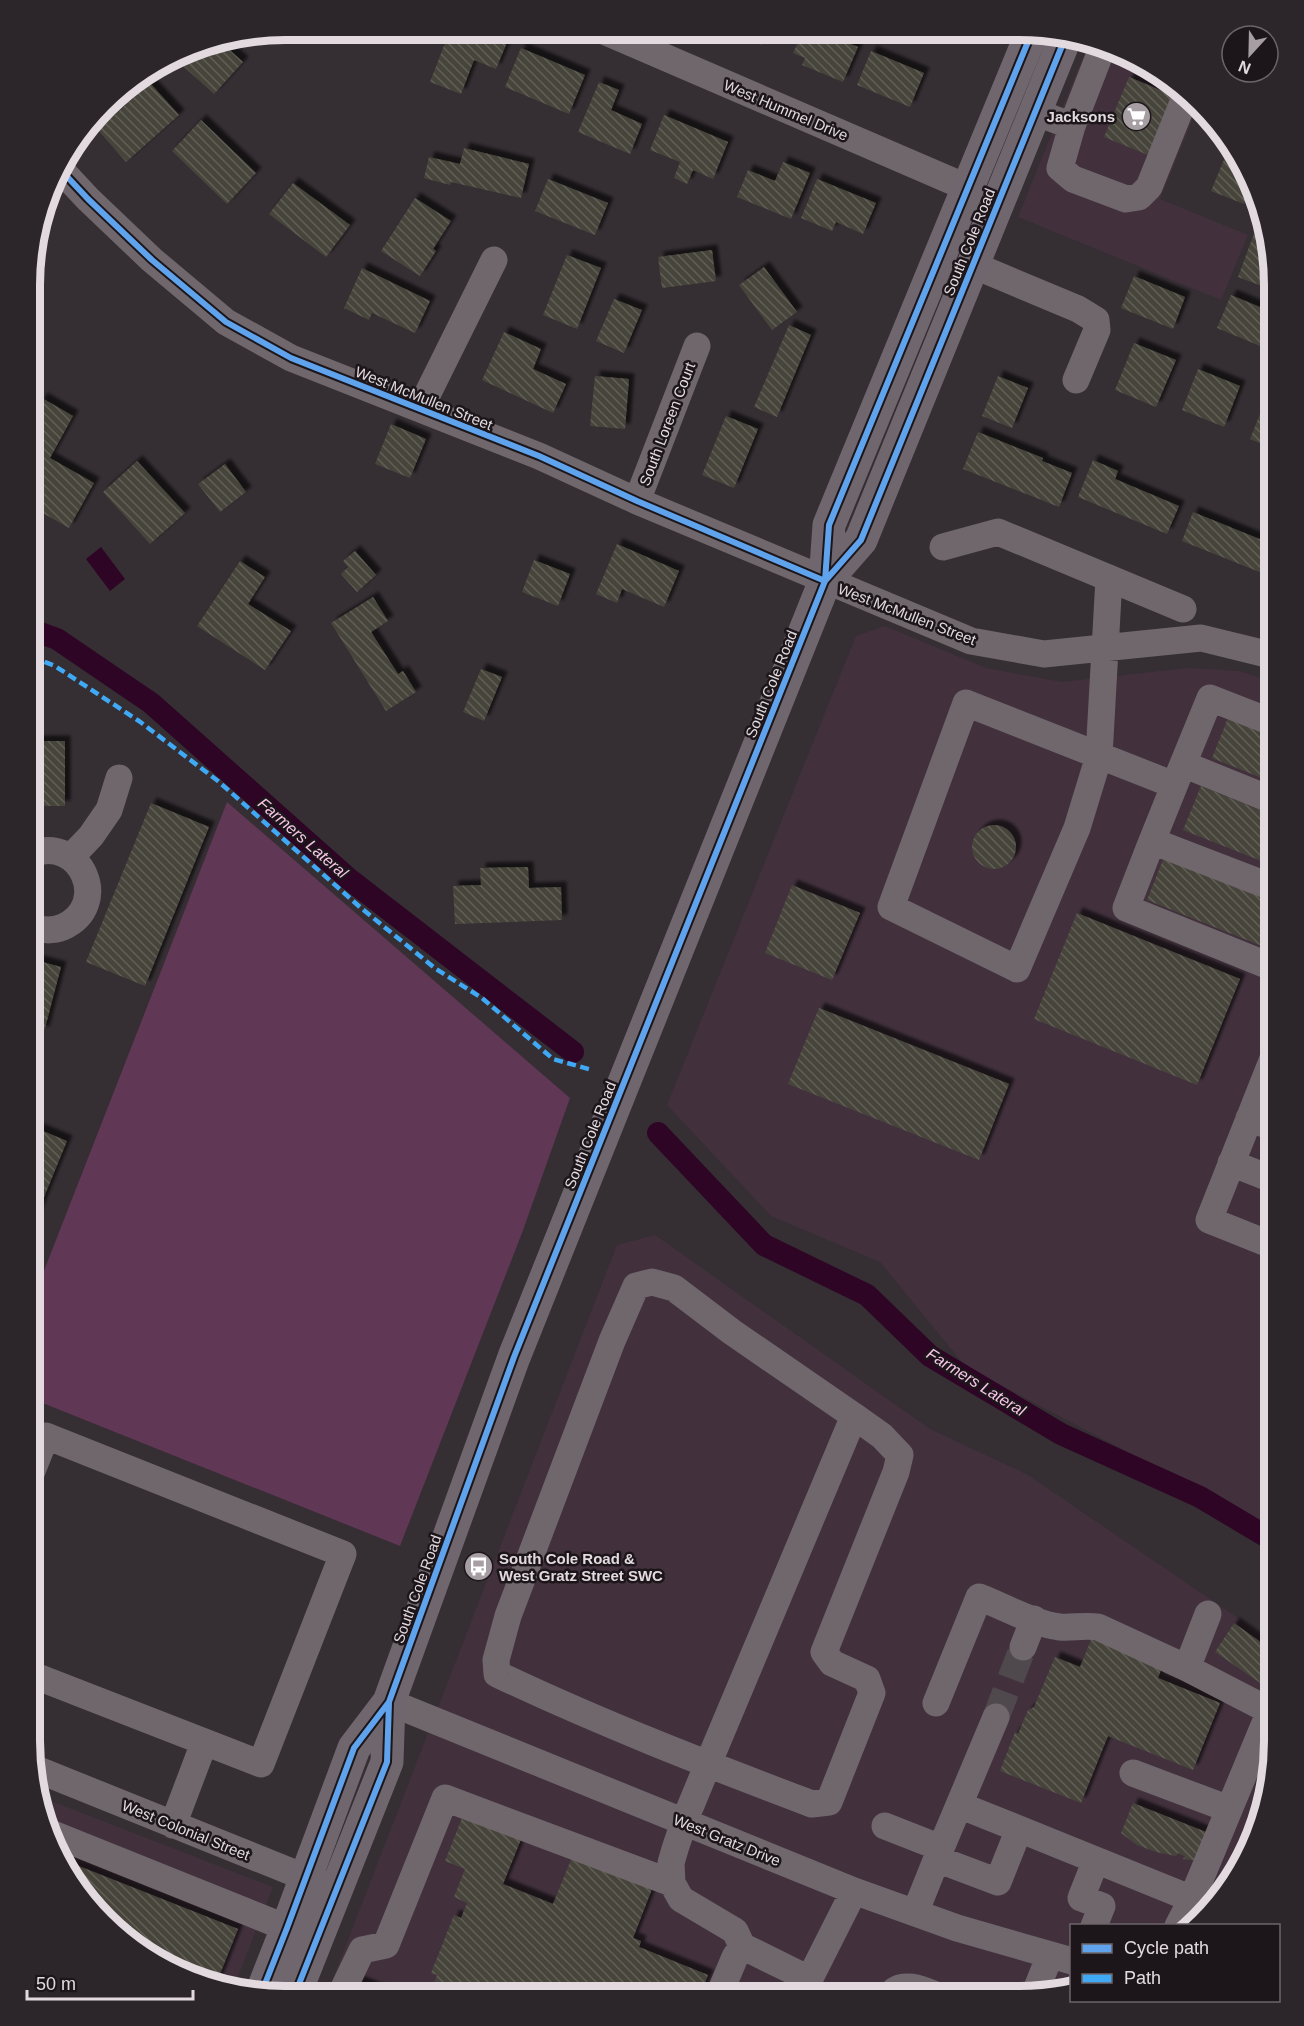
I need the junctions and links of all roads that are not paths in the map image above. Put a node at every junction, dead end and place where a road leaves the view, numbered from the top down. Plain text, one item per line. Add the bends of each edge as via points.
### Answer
1 (625, 40) edge
2 (1029, 41) edge
3 (1063, 44) edge
4 (1100, 54) edge
5 (1183, 103) edge
6 (1035, 112) junction
7 (1072, 126) junction
8 (66, 176) edge
9 (969, 188) junction
10 (494, 260) dead end
11 (973, 265) junction
12 (698, 346) dead end
13 (1076, 380) dead end
14 (420, 409) junction
15 (637, 501) junction
16 (943, 547) dead end
17 (1109, 578) junction
18 (825, 581) junction
19 (1183, 609) dead end
20 (1104, 648) junction
21 (1264, 654) edge
22 (1264, 719) edge
23 (1099, 756) junction
24 (1178, 775) junction
25 (119, 778) dead end
26 (1264, 798) edge
27 (1152, 841) junction
28 (40, 852) edge
29 (71, 857) junction
30 (1264, 884) edge
31 (40, 928) edge
32 (1264, 964) edge
33 (1264, 1081) edge
34 (1249, 1118) junction
35 (1264, 1124) edge
36 (1231, 1163) junction
37 (1264, 1176) edge
38 (1264, 1242) edge
39 (854, 1416) junction
40 (40, 1451) edge
41 (1208, 1614) dead end
42 (1034, 1619) junction
43 (1023, 1647) tunnel mouth
44 (1187, 1668) junction
45 (40, 1678) edge
46 (389, 1702) junction
47 (936, 1702) dead end
48 (1264, 1708) edge
49 (996, 1717) tunnel mouth
50 (1264, 1730) edge
51 (204, 1743) junction
52 (708, 1764) junction
53 (43, 1772) edge
54 (1133, 1773) dead end
55 (959, 1805) junction
56 (1228, 1809) junction
57 (684, 1822) junction
58 (173, 1825) junction
59 (885, 1826) dead end
60 (1019, 1829) junction
61 (60, 1837) edge
62 (939, 1854) junction
63 (1096, 1860) junction
64 (306, 1878) junction
65 (672, 1882) junction
66 (337, 1890) junction
67 (854, 1891) junction
68 (1192, 1899) junction
69 (915, 1913) junction
70 (1095, 1924) edge
71 (1182, 1924) edge
72 (288, 1928) junction
73 (742, 1946) junction
74 (1061, 1958) edge
75 (265, 1984) edge
76 (1042, 1984) edge
77 (298, 1986) edge
78 (345, 1986) edge
79 (723, 1986) edge
80 (803, 1986) edge
81 (806, 1986) edge

1 - 9 street, West Hummel Drive
2 - 9 main road, South Cole Road
3 - 6 main road, South Cole Road
4 - 7 street
5 - 7 street via 1149,187 1139,197 1126,199 1073,178 1060,168
6 - 7 street
6 - 11 main road, South Cole Road
8 - 14 street, West McMullen Street via 152,260 226,322 291,358
9 - 18 main road, South Cole Road via 829,525
10 - 14 street, West McMullen Street
11 - 13 street via 1096,320 1097,330
11 - 18 main road, South Cole Road via 861,540
12 - 15 street, South Loreen Court
14 - 15 street, West McMullen Street
15 - 18 street, West McMullen Street
16 - 17 street via 998,532
17 - 19 street
17 - 20 street
18 - 20 street, West McMullen Street via 971,641 1044,654
18 - 46 main road, South Cole Road via 514,1357
20 - 21 street, West McMullen Street via 1201,639
20 - 23 street
22 - 24 street via 1210,698
23 - 23 street via 1077,828 1017,969 891,906 966,703
23 - 24 street
24 - 26 street
24 - 27 street
25 - 29 street via 109,810
27 - 30 street
27 - 32 street via 1126,908
28 - 29 street via 50,850
29 - 31 street via 85,875 84,907 69,924
33 - 34 street
34 - 35 street
34 - 36 street
36 - 37 street
36 - 38 street via 1209,1220
39 - 52 street
39 - 52 street via 900,1455 824,1652 832,1663 867,1679 872,1693 829,1802 812,1804
39 - 52 street via 674,1288 652,1282 636,1286 507,1616 496,1660 497,1674
40 - 51 street via 46,1436 343,1554 261,1764
41 - 44 street
42 - 43 street
42 - 44 street via 1060,1627 1098,1627
42 - 47 street via 979,1597
44 - 48 street
45 - 51 street
46 - 57 street, West Gratz Drive
46 - 64 main road, South Cole Road via 354,1748
46 - 66 main road, South Cole Road via 387,1762
49 - 55 street
50 - 56 street
51 - 58 street
52 - 57 street
53 - 58 street, West Colonial Street
54 - 56 street
55 - 60 street
55 - 62 street
56 - 68 street
57 - 65 street via 671,1863
57 - 67 street, West Gratz Drive
58 - 64 street, West Colonial Street
59 - 62 street
60 - 62 street via 998,1882
60 - 63 street
61 - 72 street
62 - 69 street
63 - 68 street
63 - 70 street via 1081,1898 1102,1906
64 - 66 street, West Colonial Street
64 - 72 main road, South Cole Road
65 - 73 street via 681,1899 735,1931
65 - 78 street via 445,1798 386,1945 362,1950
66 - 77 main road, South Cole Road
67 - 69 street, West Gratz Drive
67 - 81 street
68 - 71 street
69 - 74 street, West Gratz Drive
72 - 75 main road, South Cole Road
73 - 79 street
73 - 80 street
74 - 76 street

